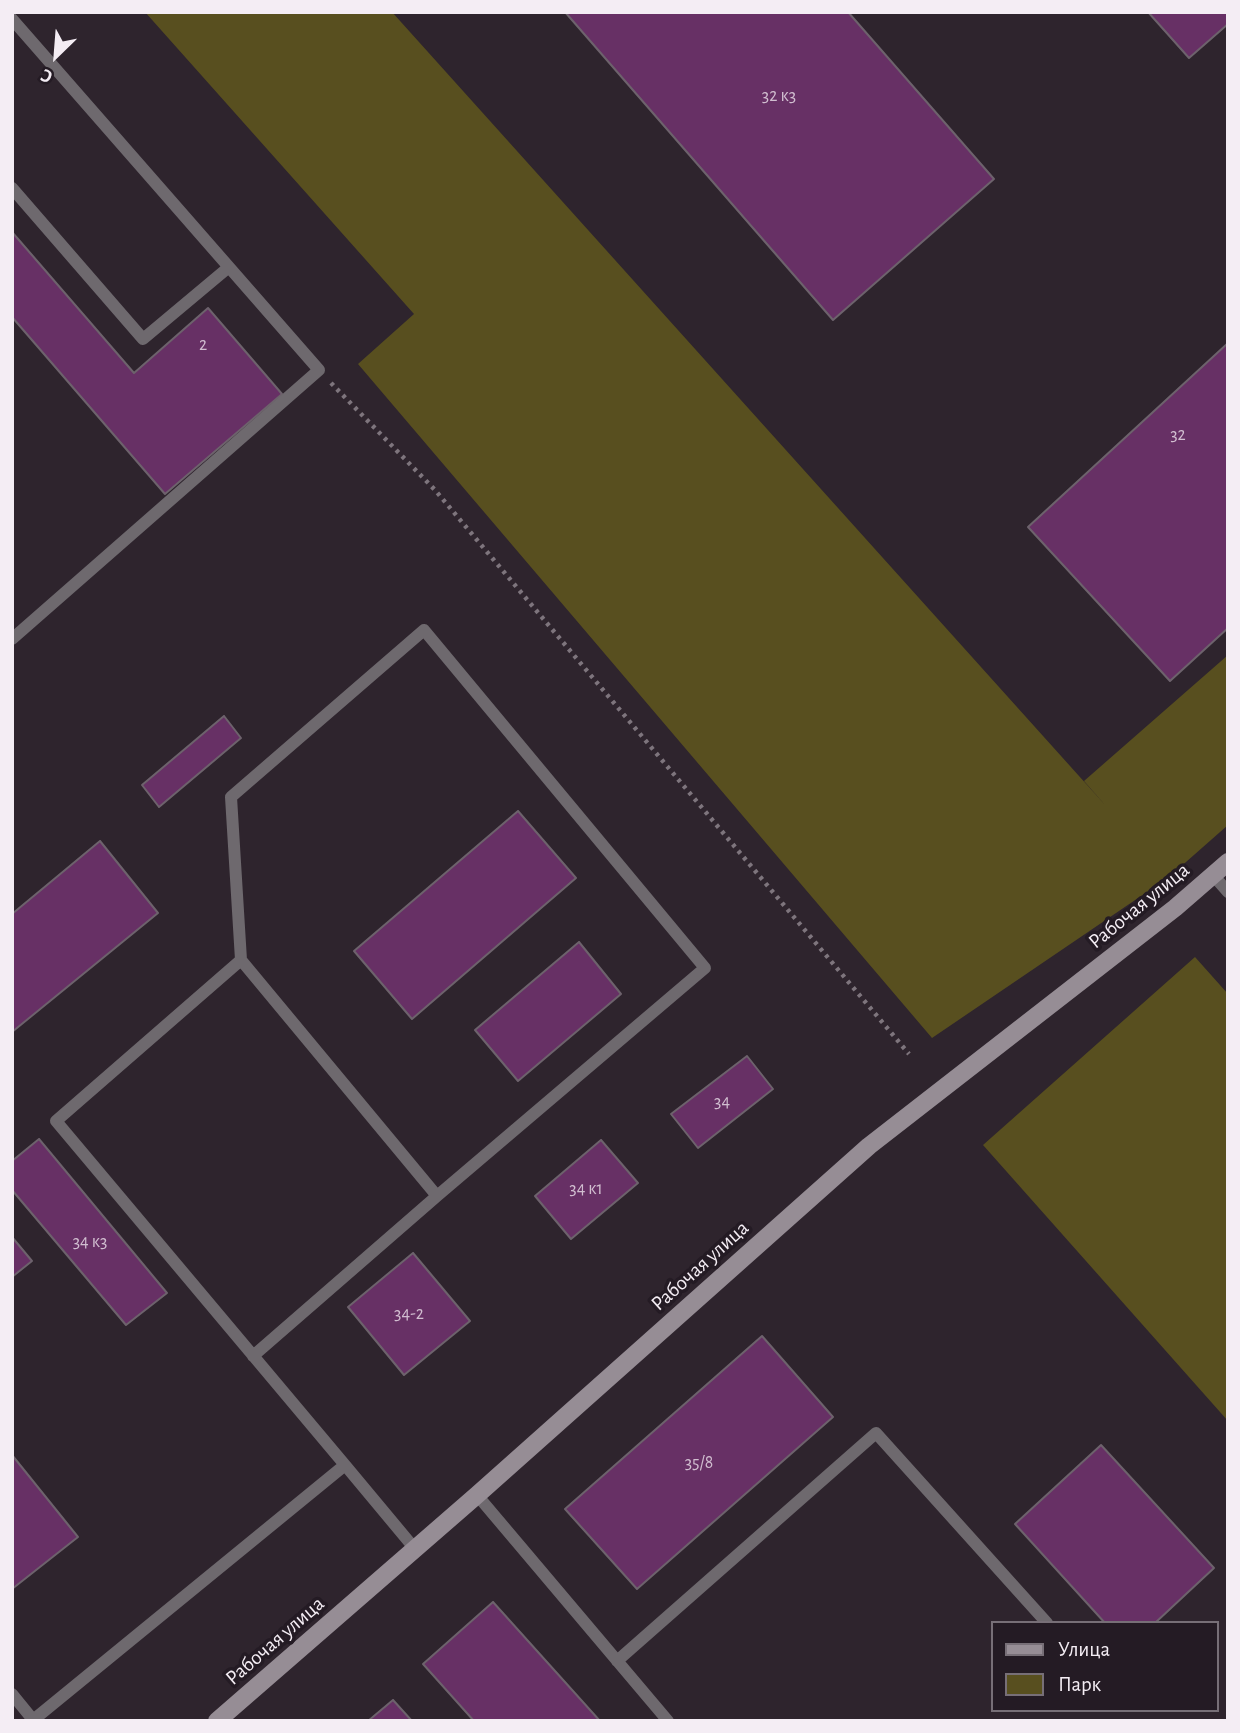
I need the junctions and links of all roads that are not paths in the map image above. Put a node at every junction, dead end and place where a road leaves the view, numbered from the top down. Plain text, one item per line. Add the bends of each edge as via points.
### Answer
1 (12, 19) edge
2 (12, 188) edge
3 (229, 267) junction
4 (12, 639) edge
5 (1228, 862) edge
6 (1213, 875) junction
7 (1228, 892) edge
8 (241, 960) junction
9 (437, 1196) junction
10 (253, 1356) junction
11 (345, 1465) junction
12 (477, 1495) junction
13 (415, 1549) junction
14 (1044, 1621) edge
15 (617, 1661) junction
16 (12, 1694) edge
17 (33, 1721) edge
18 (217, 1721) edge
19 (668, 1721) edge

1 - 3 lane
2 - 3 lane via 143,339
3 - 4 lane via 319,370
5 - 6 main road, Рабочая улица
6 - 7 lane
6 - 12 main road, Рабочая улица via 869,1146
8 - 9 lane
8 - 9 lane via 231,797 424,631 705,968
8 - 10 lane via 56,1121
9 - 10 lane
10 - 11 lane
11 - 13 lane
11 - 17 lane
12 - 13 main road, Рабочая улица
12 - 15 lane
13 - 18 main road, Рабочая улица
14 - 15 lane via 876,1433
15 - 19 lane
16 - 17 lane

